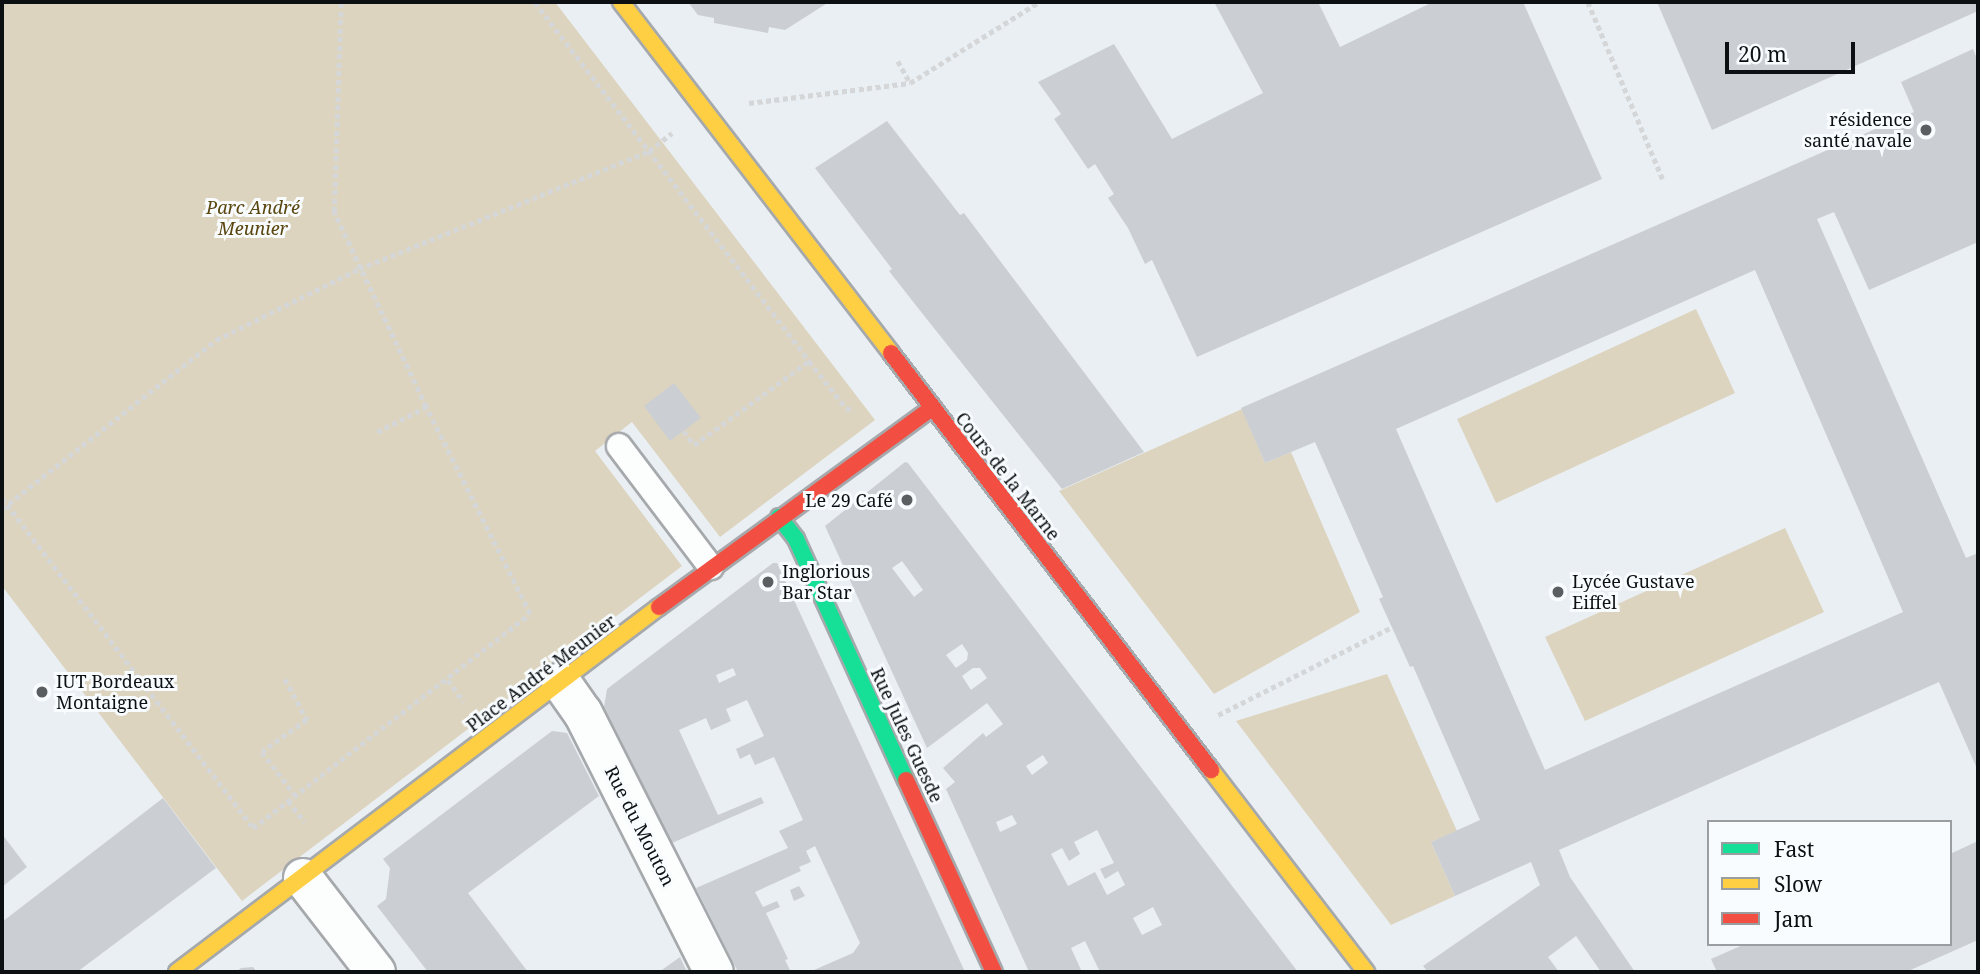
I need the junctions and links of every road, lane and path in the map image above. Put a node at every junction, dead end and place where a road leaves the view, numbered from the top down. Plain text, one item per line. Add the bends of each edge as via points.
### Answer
1 (341, 2) edge
2 (535, 2) edge
3 (621, 2) edge
4 (1038, 2) edge
5 (1588, 2) edge
6 (898, 61) dead end
7 (910, 83) junction
8 (703, 108) junction
9 (649, 151) junction
10 (1664, 182) dead end
11 (359, 269) junction
12 (809, 361) junction
13 (426, 407) junction
14 (932, 408) junction
15 (865, 416) dead end
16 (684, 431) dead end
17 (377, 432) dead end
18 (619, 446) dead end
19 (2, 498) edge
20 (4, 507) edge
21 (779, 517) junction
22 (712, 567) junction
23 (1392, 627) dead end
24 (285, 679) dead end
25 (561, 682) junction
26 (1227, 710) dead end
27 (295, 795) junction
28 (303, 878) junction
29 (177, 972) edge
30 (376, 972) edge
31 (714, 972) edge
32 (994, 972) edge
33 (1366, 972) edge

1 - 11 path via 334,212
2 - 9 path
3 - 8 street, Cours de la Marne
4 - 7 path
5 - 10 path
6 - 7 path
7 - 8 path
8 - 14 street, Cours de la Marne
9 - 11 path
9 - 12 path
11 - 13 path
11 - 20 path via 216,340
12 - 15 path via 846,408
12 - 16 path via 694,445
13 - 17 path
13 - 27 path via 530,614
14 - 21 street, Place André Meunier
14 - 33 street, Cours de la Marne
18 - 22 lane
19 - 20 path
20 - 27 path via 253,828
21 - 22 street, Place André Meunier
21 - 32 street, Rue Jules Guesde via 796,539
22 - 25 street, Place André Meunier
23 - 26 path
24 - 27 path via 307,720 262,752
25 - 28 street, Place André Meunier
25 - 31 street, Rue du Mouton via 583,713
28 - 29 street, Place André Meunier
28 - 30 street

